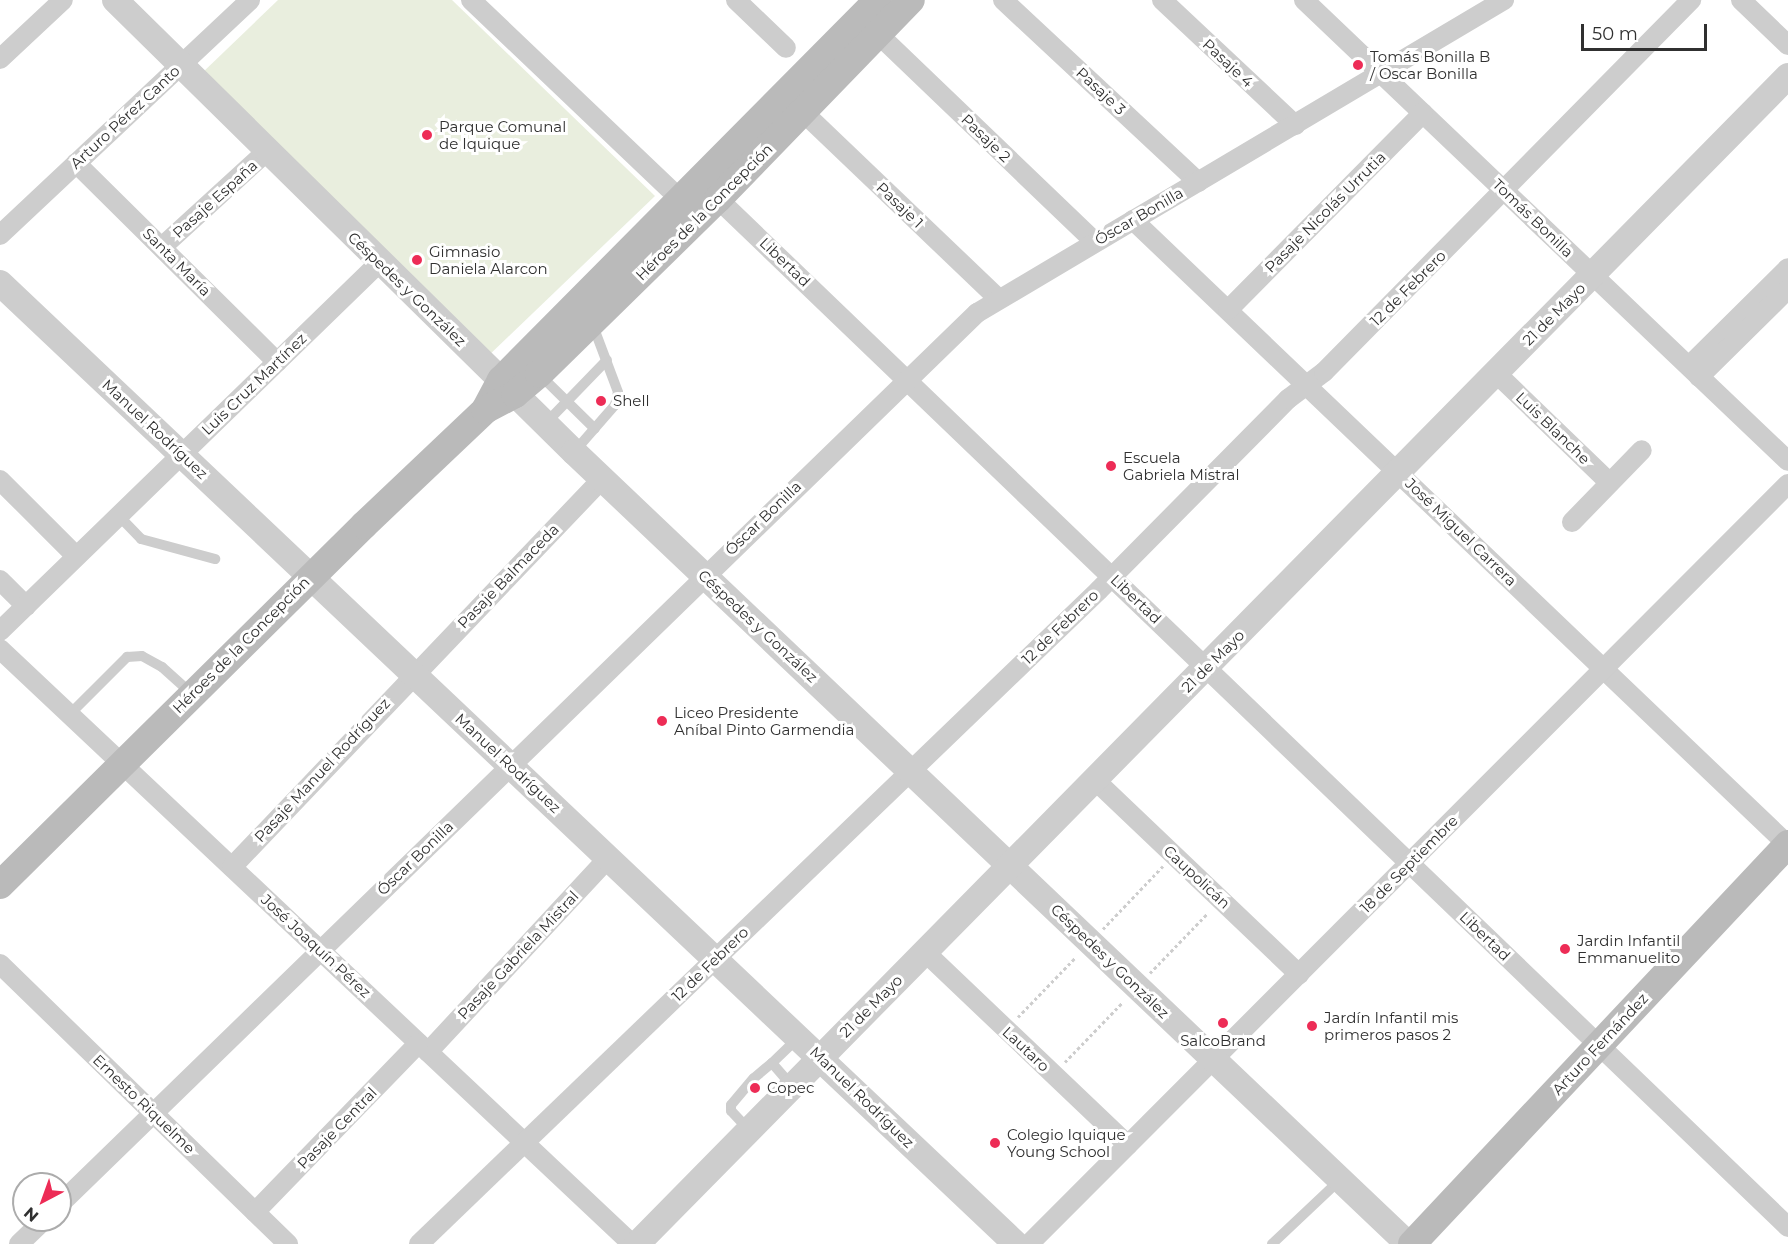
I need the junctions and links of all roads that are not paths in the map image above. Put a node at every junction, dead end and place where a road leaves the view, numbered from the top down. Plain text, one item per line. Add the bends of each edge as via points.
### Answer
1 (63, 0) edge
2 (115, 0) edge
3 (250, 0) edge
4 (736, 0) edge
5 (878, 0) edge
6 (911, 0) edge
7 (1003, 0) edge
8 (1304, 0) edge
9 (1504, 0) edge
10 (1691, 0) edge
11 (1741, 0) edge
12 (1166, 1) edge
13 (482, 4) edge
14 (877, 33) junction
15 (1788, 45) edge
16 (786, 48) dead end
17 (0, 59) edge
18 (181, 65) junction
19 (1382, 74) junction
20 (1788, 76) edge
21 (802, 111) junction
22 (1423, 113) junction
23 (1295, 125) junction
24 (267, 151) junction
25 (76, 163) junction
26 (1198, 182) junction
27 (1505, 191) junction
28 (718, 199) junction
29 (680, 200) junction
30 (1133, 220) junction
31 (0, 235) edge
32 (1095, 242) junction
33 (162, 248) junction
34 (380, 263) junction
35 (1788, 268) edge
36 (1592, 275) junction
37 (0, 282) edge
38 (1788, 288) edge
39 (998, 298) junction
40 (1228, 310) junction
41 (586, 312) junction
42 (607, 360) junction
43 (277, 362) junction
44 (1694, 371) junction
45 (1496, 373) junction
46 (539, 374) junction
47 (907, 379) junction
48 (1306, 385) junction
49 (508, 387) junction
50 (566, 401) junction
51 (545, 424) junction
52 (595, 429) junction
53 (1642, 450) dead end
54 (574, 452) junction
55 (182, 455) junction
56 (1788, 461) edge
57 (1398, 472) junction
58 (602, 479) junction
59 (0, 480) edge
60 (1610, 483) junction
61 (1788, 484) edge
62 (119, 516) junction
63 (1572, 522) dead end
64 (76, 556) junction
65 (215, 558) dead end
66 (704, 575) junction
67 (310, 576) junction
68 (1113, 577) junction
69 (0, 580) edge
70 (26, 606) junction
71 (0, 631) edge
72 (0, 649) edge
73 (1206, 668) junction
74 (1604, 669) junction
75 (413, 674) junction
76 (192, 694) junction
77 (70, 714) junction
78 (122, 763) junction
79 (510, 765) junction
80 (911, 771) junction
81 (1095, 780) junction
82 (1788, 845) edge
83 (608, 858) junction
84 (1409, 863) junction
85 (1010, 866) junction
86 (232, 867) junction
87 (0, 885) edge
88 (320, 950) junction
89 (925, 952) junction
90 (715, 959) junction
91 (0, 964) edge
92 (1299, 974) junction
93 (799, 1037) junction
94 (1599, 1046) junction
95 (423, 1047) junction
96 (820, 1058) junction
97 (1214, 1059) junction
98 (772, 1063) junction
99 (792, 1086) junction
100 (153, 1113) junction
101 (749, 1130) junction
102 (524, 1142) junction
103 (1128, 1145) junction
104 (1340, 1180) junction
105 (72, 1192) edge
106 (255, 1212) junction
107 (1788, 1227) edge
108 (32, 1232) edge
109 (19, 1244) edge
110 (288, 1244) edge
111 (419, 1244) edge
112 (634, 1244) edge
113 (1016, 1244) edge
114 (1029, 1244) edge
115 (1272, 1244) edge
116 (1410, 1244) edge

1 - 17 street
2 - 18 street, Céspedes y González
3 - 18 street, Arturo Pérez Canto
4 - 16 street
5 - 29 main road, Héroes de la Concepción
6 - 14 main road, Héroes de la Concepción
7 - 26 street, Pasaje 3
8 - 19 street, Tomás Bonilla
9 - 19 street, Óscar Bonilla
10 - 27 street, 12 de Febrero
11 - 15 street
12 - 23 street, Pasaje 4
13 - 29 street
14 - 21 main road, Héroes de la Concepción
14 - 32 street, Pasaje 2
18 - 24 street, Céspedes y González
18 - 25 street, Arturo Pérez Canto
19 - 22 street, Tomás Bonilla
19 - 23 street, Óscar Bonilla
20 - 36 street, 21 de Mayo
21 - 28 main road, Héroes de la Concepción
21 - 39 street, Pasaje 1
22 - 27 street, Tomás Bonilla
22 - 40 street, Pasaje Nicolás Urrutia
23 - 26 street, Óscar Bonilla
24 - 33 street, Pasaje España
24 - 34 street, Céspedes y González
25 - 31 street, Arturo Pérez Canto
25 - 33 street, Santa María
26 - 30 street, Óscar Bonilla
27 - 36 street, Tomás Bonilla
27 - 48 street, 12 de Febrero via 1329,368
28 - 29 street
28 - 41 main road, Héroes de la Concepción
28 - 47 street, Libertad
29 - 41 main road, Héroes de la Concepción
30 - 32 street, Óscar Bonilla
30 - 40 street, José Miguel Carrera
32 - 39 street, Óscar Bonilla
33 - 43 street, Santa María
34 - 43 street, Luis Cruz Martínez
34 - 49 street, Céspedes y González
35 - 44 street
36 - 44 street, Tomás Bonilla
36 - 45 street, 21 de Mayo
37 - 55 street, Manuel Rodríguez
38 - 44 street
39 - 47 street, Óscar Bonilla via 958,329
40 - 48 street, José Miguel Carrera
41 - 42 lane
41 - 46 main road, Héroes de la Concepción
41 - 49 main road, Héroes de la Concepción
42 - 50 lane
42 - 52 lane via 617,385 617,400
43 - 55 street, Luis Cruz Martínez
44 - 56 street, Tomás Bonilla
45 - 57 street, 21 de Mayo
45 - 60 street, Luis Blanche
46 - 49 main road, Héroes de la Concepción
46 - 50 lane
47 - 66 street, Óscar Bonilla
47 - 68 street, Libertad
48 - 57 street, José Miguel Carrera
48 - 68 street, 12 de Febrero
49 - 51 street, Céspedes y González
49 - 67 main road, Héroes de la Concepción
50 - 51 lane
50 - 52 lane
51 - 54 street, Céspedes y González
52 - 54 lane
53 - 60 street
54 - 58 street, Céspedes y González
55 - 62 street, Luis Cruz Martínez
55 - 67 street, Manuel Rodríguez
57 - 73 street, 21 de Mayo
57 - 74 street, José Miguel Carrera
58 - 66 street, Céspedes y González
58 - 75 street, Pasaje Balmaceda
59 - 64 street
60 - 63 street
61 - 74 street, 18 de Septiembre
62 - 64 street, Luis Cruz Martínez
62 - 65 lane via 141,539
64 - 70 street, Luis Cruz Martínez
66 - 79 street, Óscar Bonilla
66 - 80 street, Céspedes y González
67 - 75 street, Manuel Rodríguez
67 - 76 main road, Héroes de la Concepción
68 - 73 street, Libertad
68 - 80 street, 12 de Febrero
69 - 70 street
70 - 71 street, Luis Cruz Martínez
72 - 77 street, José Joaquín Pérez
73 - 81 street, 21 de Mayo
73 - 84 street, Libertad
74 - 82 street, José Miguel Carrera
74 - 84 street, 18 de Septiembre
75 - 79 street, Manuel Rodríguez
75 - 86 street, Pasaje Manuel Rodríguez
76 - 77 lane via 162,667 142,656 128,657
76 - 78 main road, Héroes de la Concepción
77 - 78 street, José Joaquín Pérez
78 - 86 street, José Joaquín Pérez
78 - 87 main road, Héroes de la Concepción
79 - 83 street, Manuel Rodríguez
79 - 88 street, Óscar Bonilla
80 - 85 street, Céspedes y González
80 - 90 street, 12 de Febrero
81 - 85 street, 21 de Mayo
81 - 92 street, Caupolicán
82 - 94 main road, Arturo Fernández
83 - 90 street, Manuel Rodríguez
83 - 95 street, Pasaje Gabriela Mistral
84 - 92 street, 18 de Septiembre
84 - 94 street, Libertad
85 - 89 street, 21 de Mayo
85 - 97 street, Céspedes y González
86 - 88 street, José Joaquín Pérez
88 - 95 street, José Joaquín Pérez
88 - 100 street, Óscar Bonilla
89 - 96 street, 21 de Mayo
89 - 103 street, Lautaro
90 - 93 street, Manuel Rodríguez
90 - 102 street, 12 de Febrero
91 - 100 street, Ernesto Riquelme
92 - 97 street, 18 de Septiembre
93 - 96 street, Manuel Rodríguez
93 - 98 lane
94 - 107 street, Libertad
94 - 116 main road, Arturo Fernández
95 - 102 street, José Joaquín Pérez
95 - 106 street, Pasaje Central
96 - 99 street, 21 de Mayo
96 - 113 street, Manuel Rodríguez
97 - 103 street, 18 de Septiembre
97 - 104 street, Céspedes y González
98 - 99 lane
98 - 101 lane via 731,1105 731,1111
99 - 101 street, 21 de Mayo
100 - 105 street, Óscar Bonilla
100 - 106 street, Ernesto Riquelme
101 - 112 street, 21 de Mayo
102 - 111 street, 12 de Febrero
102 - 112 street, José Joaquín Pérez
103 - 114 street, 18 de Septiembre
104 - 115 lane
104 - 116 street, Céspedes y González
106 - 110 street, Ernesto Riquelme
108 - 109 street

